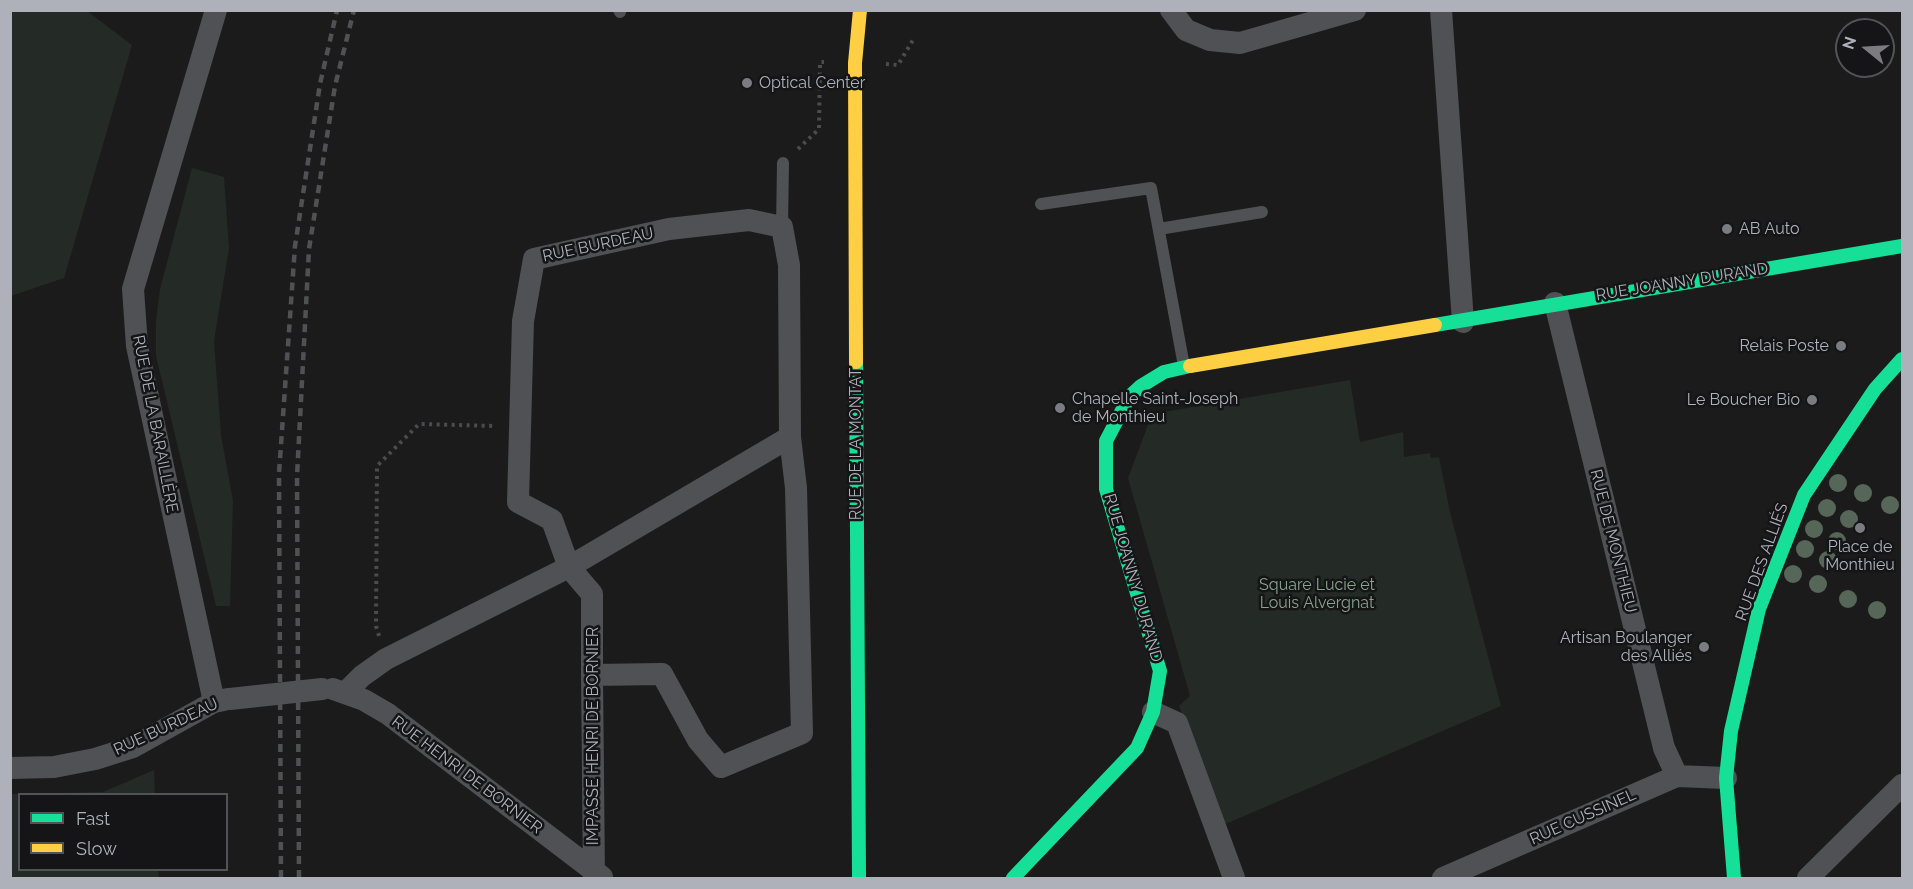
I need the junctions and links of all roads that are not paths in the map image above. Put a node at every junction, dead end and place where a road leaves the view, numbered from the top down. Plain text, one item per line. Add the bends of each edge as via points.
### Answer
1 (216, 10) edge
2 (860, 10) edge
3 (1171, 10) edge
4 (1355, 10) edge
5 (1441, 10) edge
6 (783, 163) dead end
7 (1041, 204) dead end
8 (1262, 212) dead end
9 (782, 227) junction
10 (1159, 229) junction
11 (1902, 246) edge
12 (1555, 303) junction
13 (1463, 322) junction
14 (1902, 359) edge
15 (1184, 367) junction
16 (790, 437) junction
17 (569, 567) junction
18 (592, 594) joint
19 (592, 675) junction
20 (322, 689) joint
21 (346, 692) junction
22 (222, 700) junction
23 (1153, 712) junction
24 (10, 768) edge
25 (1677, 776) junction
26 (1726, 778) junction
27 (1902, 785) edge
28 (597, 876) edge
29 (859, 879) edge
30 (1013, 879) edge
31 (1234, 879) edge
32 (1443, 879) edge
33 (1734, 879) edge
34 (1808, 879) edge

1 - 22 street, RUE DE LA BARAILLÈRE via 133,289 137,346
2 - 29 street, RUE DE LA MONTAT via 855,63
3 - 4 street via 1186,30 1210,40 1240,43
5 - 13 street
6 - 9 lane
7 - 10 lane via 1151,188
8 - 10 lane
9 - 16 street via 789,265
9 - 17 street, RUE BURDEAU via 749,220 669,229 534,259 523,321 518,502 552,520
10 - 15 lane
11 - 12 street, RUE JOANNY DURAND
12 - 13 street, RUE JOANNY DURAND
12 - 25 street, RUE DE MONTHIEU via 1664,748
13 - 15 street, RUE JOANNY DURAND
14 - 26 street, RUE DES ALLIÉS via 1875,389 1804,495 1759,609 1731,731
15 - 23 street, RUE JOANNY DURAND via 1164,372 1129,397 1106,441 1106,489 1161,671
16 - 17 street
16 - 19 street via 796,488 802,733 721,767 698,740 662,674
17 - 18 street, RUE BURDEAU
17 - 21 street via 386,659
18 - 19 street, IMPASSE HENRI DE BORNIER
19 - 28 street, IMPASSE HENRI DE BORNIER
20 - 21 street, RUE HENRI DE BORNIER
20 - 22 street, RUE BURDEAU, bridge
21 - 28 street, RUE HENRI DE BORNIER via 388,714
22 - 24 street, RUE BURDEAU via 133,747 54,767
23 - 30 street, RUE JOANNY DURAND via 1137,748
23 - 31 street via 1177,723
25 - 26 street, RUE CUSSINEL
25 - 32 street, RUE CUSSINEL
26 - 33 street, RUE DES ALLIÉS
27 - 34 street

